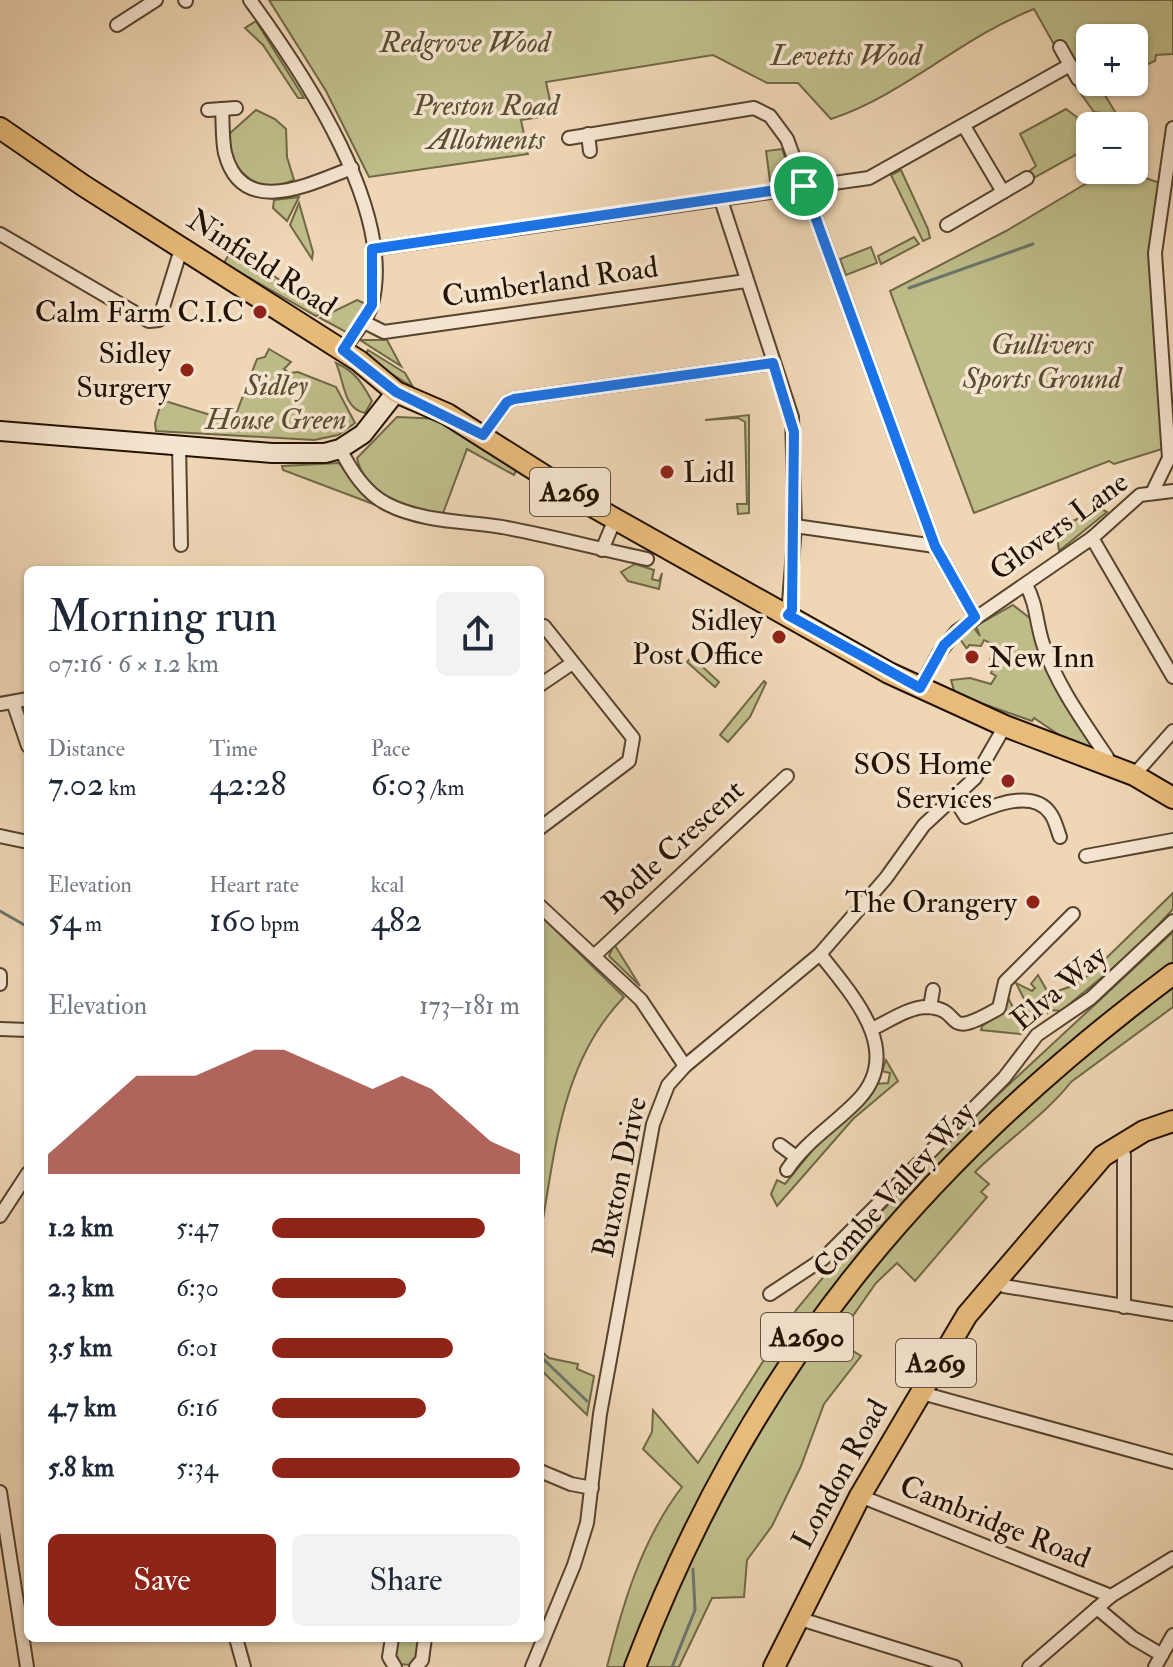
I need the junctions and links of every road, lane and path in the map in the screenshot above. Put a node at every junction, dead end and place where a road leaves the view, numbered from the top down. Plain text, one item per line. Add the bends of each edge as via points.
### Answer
1 (156, 0) edge
2 (250, 0) edge
3 (135, 6) edge
4 (117, 25) dead end
5 (1060, 47) dead end
6 (1070, 65) junction
7 (1076, 76) edge
8 (236, 108) dead end
9 (222, 109) junction
10 (208, 110) dead end
11 (964, 126) junction
12 (0, 128) edge
13 (1173, 128) edge
14 (588, 134) junction
15 (569, 138) dead end
16 (590, 151) dead end
17 (352, 168) junction
18 (1027, 178) dead end
19 (804, 186) junction
20 (1003, 192) junction
21 (721, 200) junction
22 (947, 225) dead end
23 (0, 234) edge
24 (182, 246) junction
25 (372, 249) junction
26 (746, 281) junction
27 (364, 322) junction
28 (343, 350) junction
29 (773, 363) junction
30 (396, 392) junction
31 (0, 431) edge
32 (483, 435) junction
33 (179, 444) junction
34 (340, 449) junction
35 (1153, 491) junction
36 (1173, 491) edge
37 (615, 519) junction
38 (795, 526) junction
39 (1092, 538) junction
40 (181, 545) dead end
41 (935, 546) junction
42 (602, 550) junction
43 (647, 559) dead end
44 (1026, 585) junction
45 (788, 615) junction
46 (975, 617) junction
47 (544, 626) dead end
48 (571, 664) junction
49 (1173, 677) edge
50 (544, 682) edge
51 (920, 688) junction
52 (7, 703) edge
53 (1005, 726) junction
54 (1173, 731) edge
55 (24, 738) edge
56 (1105, 765) junction
57 (1134, 775) junction
58 (787, 776) dead end
59 (954, 798) junction
60 (1173, 798) edge
61 (544, 825) edge
62 (0, 836) edge
63 (1060, 837) dead end
64 (1173, 840) edge
65 (24, 841) edge
66 (1086, 856) dead end
67 (544, 910) edge
68 (1073, 914) dead end
69 (1173, 921) edge
70 (1052, 935) junction
71 (1063, 945) dead end
72 (820, 954) junction
73 (594, 956) junction
74 (1018, 969) junction
75 (1173, 974) edge
76 (0, 975) edge
77 (1029, 979) dead end
78 (0, 984) edge
79 (933, 990) dead end
80 (930, 1007) junction
81 (874, 1028) junction
82 (0, 1029) edge
83 (24, 1030) edge
84 (685, 1066) junction
85 (1173, 1121) edge
86 (1119, 1144) junction
87 (780, 1145) dead end
88 (796, 1157) junction
89 (787, 1170) dead end
90 (24, 1179) edge
91 (0, 1216) edge
92 (996, 1281) junction
93 (770, 1294) dead end
94 (1124, 1307) junction
95 (1173, 1314) edge
96 (918, 1392) junction
97 (1173, 1462) edge
98 (544, 1472) edge
99 (592, 1488) junction
100 (0, 1492) edge
101 (860, 1496) junction
102 (5, 1544) edge
103 (1173, 1558) edge
104 (1111, 1596) junction
105 (1097, 1608) junction
106 (797, 1618) junction
107 (1173, 1635) edge
108 (544, 1638) edge
109 (237, 1642) edge
110 (391, 1642) edge
111 (424, 1642) edge
112 (542, 1642) edge
113 (1162, 1655) junction
114 (27, 1667) edge
115 (244, 1667) edge
116 (395, 1667) edge
117 (416, 1667) edge
118 (532, 1667) edge
119 (635, 1667) edge
120 (774, 1667) edge
121 (955, 1667) edge
122 (1029, 1667) edge
123 (1155, 1667) edge

1 - 3 street
2 - 17 street
3 - 4 street
5 - 6 street
6 - 7 street
6 - 11 street
8 - 9 street
9 - 10 street
9 - 17 street via 225,152 241,181 255,190 296,189
11 - 19 street via 869,178
11 - 20 street
12 - 24 main road, Ninfield Road / A269
13 - 35 street via 1155,253 1169,458
14 - 15 street
14 - 16 street
14 - 19 street via 754,108 770,116 787,139
17 - 25 street via 368,214
18 - 20 street
19 - 21 street
19 - 41 street
20 - 22 street via 962,221
21 - 25 street
21 - 26 street
23 - 24 street via 149,321 159,320
24 - 28 main road, Ninfield Road / A269
25 - 27 street via 372,305
26 - 27 street, Cumberland Road via 384,332
26 - 29 street
27 - 28 street
28 - 30 main road, Ninfield Road / A269
29 - 32 street via 514,399
29 - 38 street via 794,432
30 - 32 main road, Ninfield Road / A269
30 - 34 street via 369,430
31 - 33 street
32 - 37 main road, Ninfield Road / A269
33 - 34 street via 272,453
33 - 40 street
34 - 42 street via 375,497 395,508
35 - 36 street, Glovers Lane
35 - 39 street, Glovers Lane via 1140,495
37 - 42 street
37 - 45 main road, Ninfield Road / A269
38 - 41 street
38 - 45 street
39 - 44 street, Glovers Lane
39 - 49 street
41 - 46 street
42 - 43 street
44 - 46 street, Glovers Lane
44 - 56 street via 1060,683 1107,757
45 - 51 main road, Ninfield Road / A269
46 - 51 street, Glovers Lane via 944,645
47 - 48 street
48 - 50 street
48 - 61 street via 633,738 634,750 629,761
51 - 53 main road, Ninfield Road / A269
52 - 55 street
53 - 56 main road, Ninfield Road / A269
53 - 59 street, Buxton Drive via 975,778
54 - 57 street
56 - 57 main road, Ninfield Road / A269
57 - 60 main road, Ninfield Road / A269
58 - 73 street, Bodle Crescent
59 - 63 street via 966,817 998,803 1036,803 1049,811
59 - 72 street, Buxton Drive via 924,825
62 - 65 street
64 - 66 street
67 - 73 street
68 - 70 street
69 - 93 street, Elva Way via 1091,998 1037,1035 1004,1078 823,1259
70 - 71 street
70 - 74 street
72 - 81 street
72 - 84 street, Buxton Drive
73 - 84 street via 641,1000
74 - 77 street
74 - 80 street via 1005,982 999,1008 970,1025 959,1026
75 - 119 main road, Combe Valley Way / A2690 via 1000,1117 854,1274 740,1439 684,1549
76 - 78 street
79 - 80 street
80 - 81 street
81 - 88 street via 875,1071 868,1088
82 - 83 street
84 - 99 street, Buxton Drive via 668,1085 653,1124 600,1414
85 - 86 main road, London Road / A269
86 - 92 main road, London Road / A269
86 - 94 street via 1124,1155
87 - 88 street
88 - 89 street
90 - 91 street
92 - 94 street
92 - 96 main road, London Road / A269 via 950,1339
94 - 95 street
96 - 97 street
96 - 101 main road, London Road / A269
98 - 99 street
99 - 108 street, Buxton Drive via 574,1565
100 - 102 street
101 - 104 street, Cambridge Road
101 - 106 main road, London Road / A269
102 - 114 street
103 - 104 street
104 - 105 street
105 - 113 street
105 - 122 street
106 - 120 main road, London Road / A269
106 - 121 street
107 - 113 street
109 - 115 street
110 - 116 street via 389,1657
111 - 117 street
112 - 118 street, Buxton Drive
113 - 123 street

